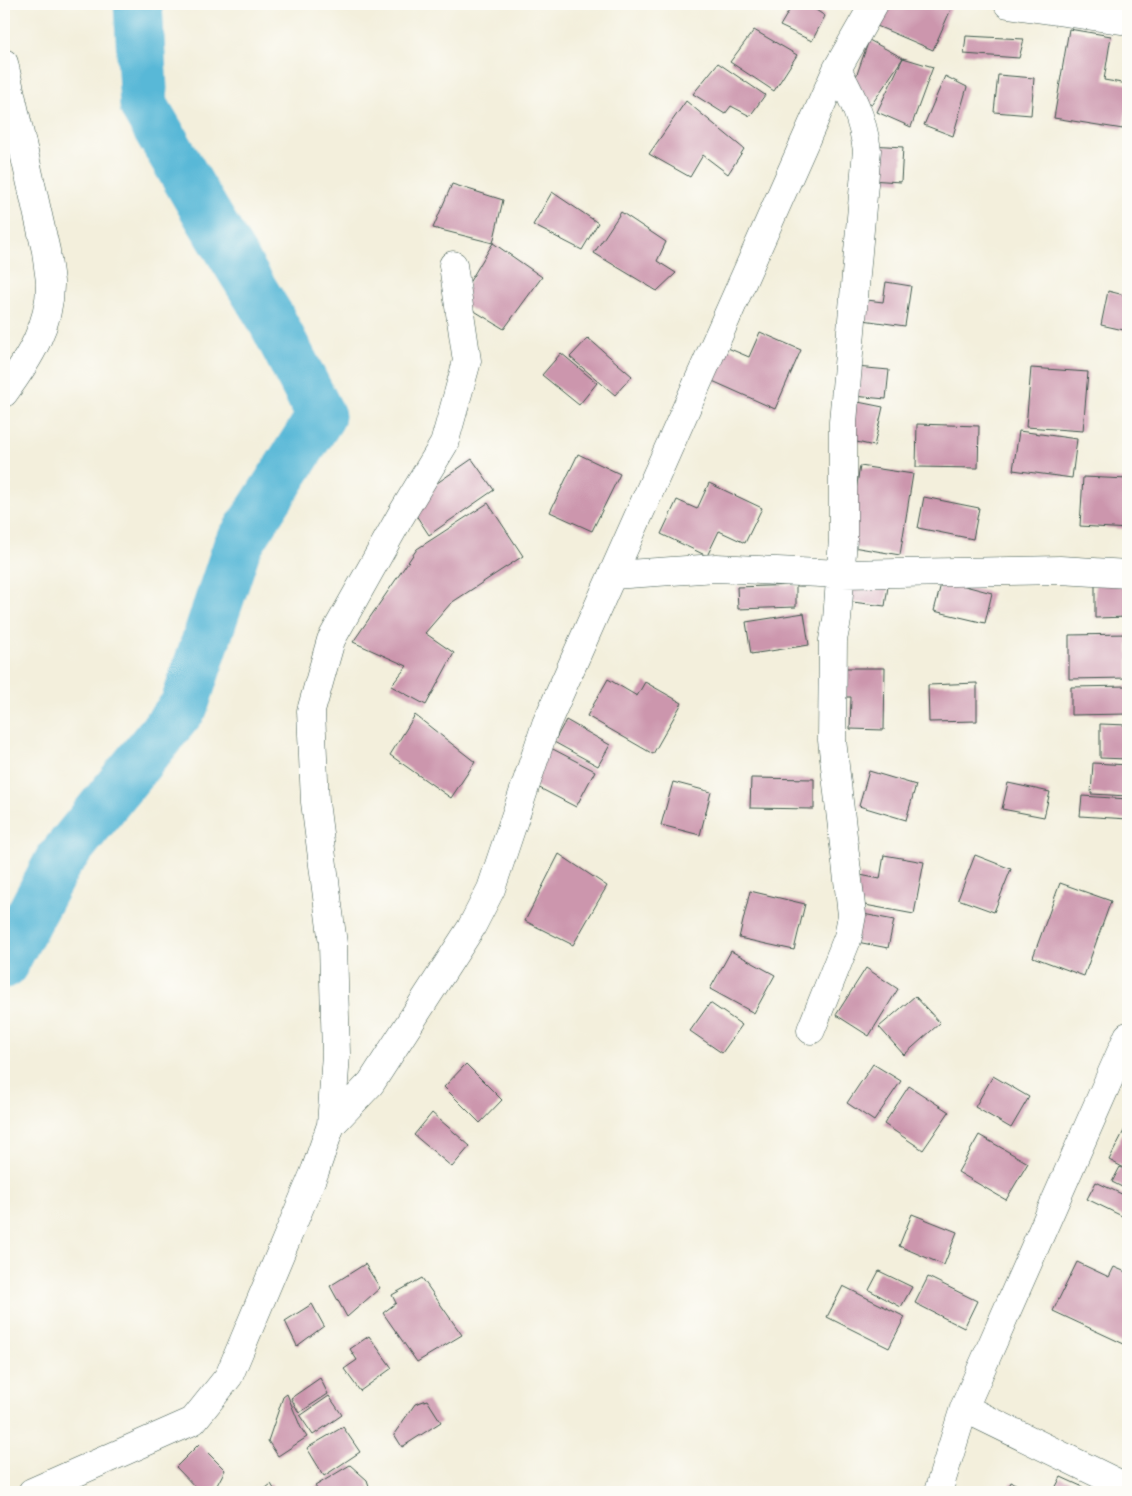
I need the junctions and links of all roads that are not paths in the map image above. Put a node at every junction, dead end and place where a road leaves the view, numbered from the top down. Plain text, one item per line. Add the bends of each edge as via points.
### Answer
1 (874, 4) edge
2 (1008, 4) edge
3 (1128, 21) edge
4 (4, 62) edge
5 (837, 69) junction
6 (453, 265) dead end
7 (4, 393) edge
8 (842, 574) junction
9 (1128, 574) edge
10 (613, 575) junction
11 (811, 1030) dead end
12 (1128, 1036) edge
13 (331, 1125) junction
14 (964, 1408) junction
15 (1128, 1488) edge
16 (32, 1492) edge
17 (938, 1492) edge

1 - 5 street
2 - 3 street
4 - 7 street via 50,282 48,311 39,340
5 - 8 street via 858,111 867,150 843,422
5 - 10 street
6 - 13 street via 467,362 444,444 330,640 311,711 316,802 333,944 336,1054
8 - 9 street via 1060,570
8 - 10 street via 716,568
8 - 11 street via 833,640 832,733 852,916 848,937
10 - 13 street via 546,724 491,889 481,910 371,1083
12 - 14 street
13 - 16 street via 229,1376 192,1421
14 - 15 street
14 - 17 street

